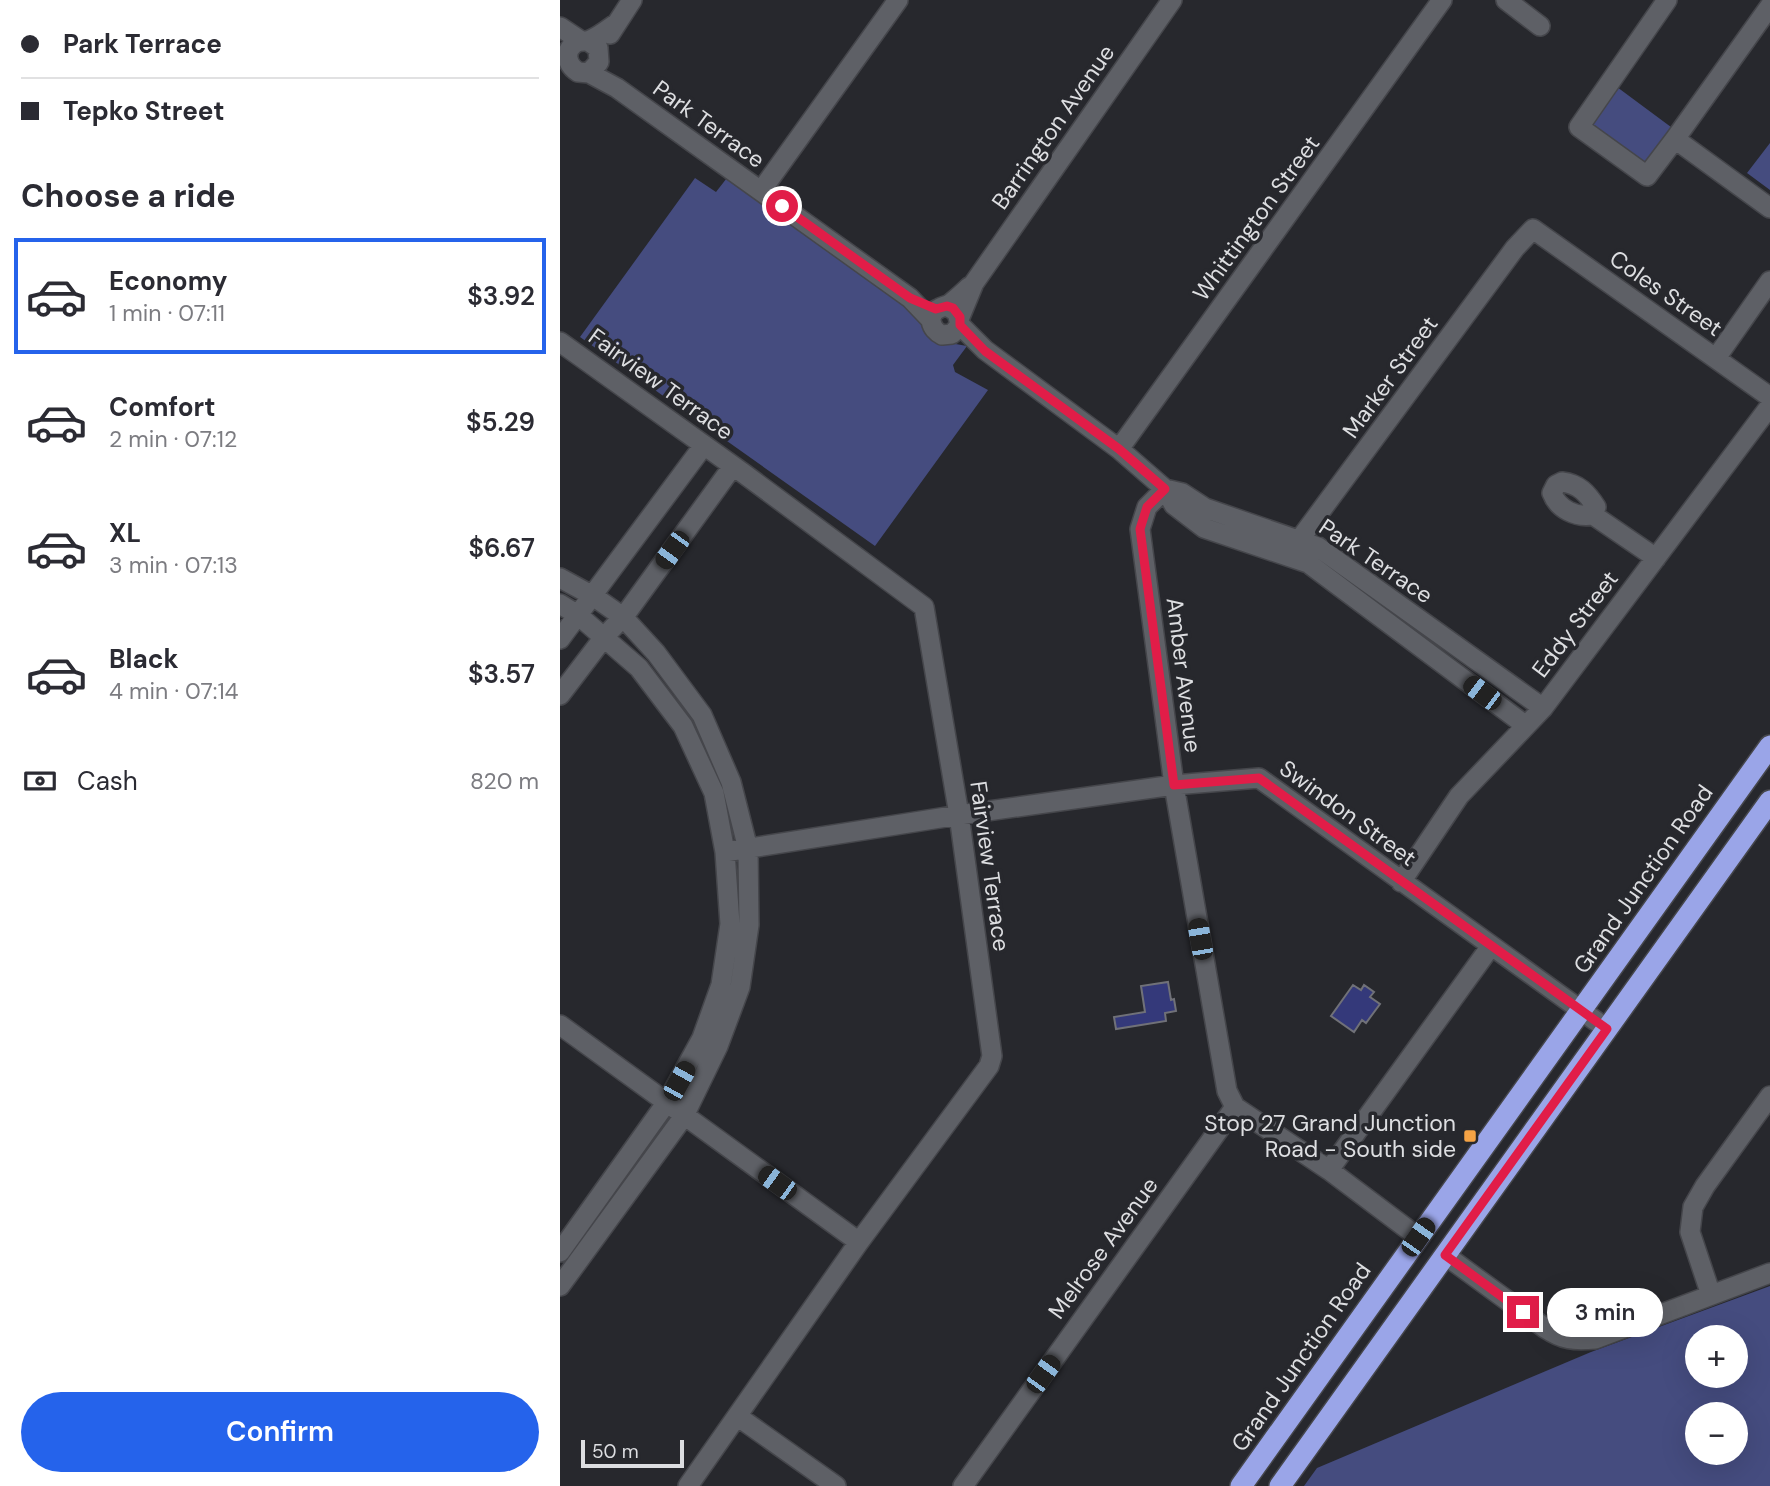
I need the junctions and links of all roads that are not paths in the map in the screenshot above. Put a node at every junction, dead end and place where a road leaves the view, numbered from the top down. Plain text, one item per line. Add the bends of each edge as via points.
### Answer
1 (632, 0) edge
2 (898, 0) edge
3 (1172, 0) edge
4 (1450, 0) edge
5 (1506, 0) edge
6 (1667, 0) edge
7 (1770, 6) edge
8 (1438, 7) edge
9 (1540, 26) dead end
10 (576, 53) edge
11 (1675, 139) junction
12 (761, 191) junction
13 (1770, 208) edge
14 (1533, 229) joint
15 (1770, 281) edge
16 (948, 319) junction
17 (560, 342) edge
18 (1716, 358) junction
19 (1770, 397) edge
20 (1770, 406) edge
21 (704, 445) junction
22 (1119, 449) junction
23 (733, 466) junction
24 (1165, 489) junction
25 (1593, 515) dead end
26 (1296, 548) junction
27 (1656, 558) junction
28 (560, 578) edge
29 (593, 596) junction
30 (560, 604) edge
31 (579, 615) junction
32 (623, 617) junction
33 (605, 636) junction
34 (560, 639) edge
35 (560, 695) edge
36 (1543, 708) junction
37 (1525, 726) junction
38 (1770, 746) edge
39 (1174, 785) junction
40 (1770, 801) edge
41 (959, 815) junction
42 (748, 849) junction
43 (725, 852) junction
44 (1401, 882) junction
45 (1491, 946) junction
46 (1581, 1012) junction
47 (560, 1025) edge
48 (1607, 1029) junction
49 (1770, 1096) edge
50 (667, 1102) junction
51 (1235, 1107) junction
52 (684, 1116) junction
53 (1329, 1170) junction
54 (1418, 1237) junction
55 (859, 1242) junction
56 (560, 1252) edge
57 (1445, 1255) junction
58 (1770, 1273) edge
59 (560, 1286) edge
60 (1711, 1295) junction
61 (737, 1416) junction
62 (688, 1486) edge
63 (836, 1486) edge
64 (963, 1486) edge
65 (1241, 1486) edge
66 (1280, 1486) edge

1 - 10 street via 614,25
2 - 12 street
3 - 16 street, Barrington Avenue
4 - 8 street, Whittington Street
5 - 9 street
6 - 11 street via 1579,127 1647,176
7 - 11 street
8 - 22 street, Whittington Street
10 - 12 street, Park Terrace via 617,88
11 - 13 street
12 - 16 street, Park Terrace via 910,298
14 - 18 street, Coles Street
14 - 26 street, Marker Street
15 - 18 street
16 - 22 street, Park Terrace
17 - 21 street, Fairview Terrace
18 - 19 street, Coles Street
20 - 27 street, Eddy Street
21 - 23 street, Fairview Terrace
21 - 29 street
22 - 24 street, Park Terrace
23 - 32 street
23 - 41 street, Fairview Terrace via 924,607
24 - 26 street, Park Terrace via 1174,505 1204,528
24 - 39 street, Amber Avenue via 1147,507 1140,529
25 - 27 street
26 - 36 street, Park Terrace via 1318,547
26 - 37 street, Park Terrace via 1308,563
27 - 36 street, Eddy Street
28 - 29 street
29 - 31 street
29 - 32 street
30 - 31 street
31 - 33 street
31 - 34 street
32 - 33 street
32 - 42 street via 702,715 731,782
33 - 35 street
33 - 43 street via 639,668 683,726 714,793
36 - 37 street, Eddy Street
37 - 44 street, Eddy Street via 1459,796
38 - 46 highway, Grand Junction Road
39 - 41 street, Swindon Street
39 - 44 street, Swindon Street via 1259,778
39 - 51 street, Amber Avenue via 1227,1091
40 - 48 highway
41 - 42 street, Swindon Street
41 - 55 street, Fairview Terrace via 992,1056
42 - 43 street, Swindon Street
42 - 52 street via 749,925 740,988
43 - 50 street via 730,924 721,985 702,1038
44 - 45 street, Swindon Street
45 - 46 street, Swindon Street
45 - 53 street
46 - 48 street, Swindon Street
46 - 54 highway, Grand Junction Road
47 - 50 street
48 - 57 highway
49 - 60 street via 1693,1207 1690,1232
50 - 52 street
50 - 56 street
51 - 53 street
51 - 64 street, Melrose Avenue
52 - 55 street
52 - 59 street
53 - 54 street
54 - 65 highway, Grand Junction Road
55 - 61 street, Fairview Terrace
57 - 60 street via 1559,1338 1574,1341 1595,1339
57 - 66 highway
58 - 60 street
61 - 62 street, Fairview Terrace
61 - 63 street

